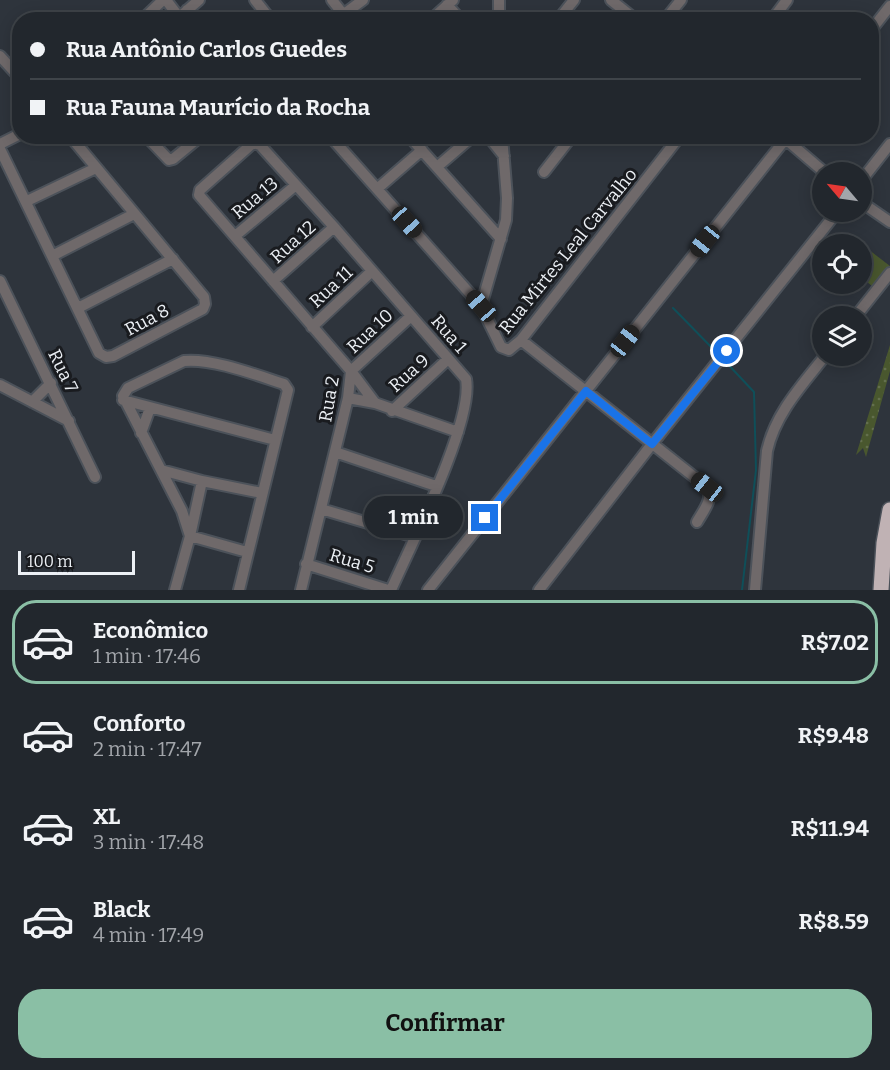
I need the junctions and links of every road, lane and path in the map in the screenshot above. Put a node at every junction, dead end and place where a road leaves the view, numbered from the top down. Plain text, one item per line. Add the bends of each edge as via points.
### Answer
1 (165, 0) edge
2 (198, 0) edge
3 (255, 0) edge
4 (363, 0) edge
5 (574, 0) edge
6 (611, 0) edge
7 (681, 0) edge
8 (890, 6) edge
9 (151, 12) edge
10 (178, 12) edge
11 (184, 12) edge
12 (265, 12) edge
13 (347, 12) edge
14 (564, 12) edge
15 (626, 12) edge
16 (671, 12) edge
17 (879, 20) edge
18 (0, 56) edge
19 (12, 69) edge
20 (76, 144) edge
21 (154, 144) edge
22 (191, 144) edge
23 (252, 144) edge
24 (257, 144) edge
25 (337, 144) edge
26 (416, 144) edge
27 (463, 144) edge
28 (494, 144) edge
29 (503, 144) edge
30 (566, 144) edge
31 (674, 144) edge
32 (780, 144) edge
33 (793, 144) edge
34 (890, 144) edge
35 (0, 149) edge
36 (422, 150) junction
37 (504, 156) junction
38 (813, 162) edge
39 (437, 167) junction
40 (872, 167) edge
41 (96, 168) junction
42 (544, 172) dead end
43 (296, 185) junction
44 (377, 189) junction
45 (198, 193) joint
46 (27, 201) junction
47 (872, 210) edge
48 (134, 214) junction
49 (829, 222) edge
50 (890, 222) edge
51 (334, 226) junction
52 (235, 236) junction
53 (501, 239) junction
54 (52, 256) junction
55 (173, 259) junction
56 (372, 271) junction
57 (890, 273) edge
58 (0, 281) edge
59 (273, 281) junction
60 (481, 306) junction
61 (864, 306) edge
62 (78, 308) junction
63 (411, 316) junction
64 (312, 327) junction
65 (521, 340) junction
66 (448, 359) junction
67 (817, 366) edge
68 (351, 371) junction
69 (51, 383) junction
70 (0, 385) edge
71 (586, 391) junction
72 (348, 398) junction
73 (123, 400) junction
74 (32, 402) junction
75 (375, 404) junction
76 (150, 408) junction
77 (392, 411) junction
78 (69, 422) junction
79 (458, 432) junction
80 (141, 433) junction
81 (274, 440) junction
82 (652, 444) junction
83 (335, 452) junction
84 (161, 470) junction
85 (95, 477) dead end
86 (202, 481) junction
87 (436, 486) junction
88 (262, 493) junction
89 (321, 509) junction
90 (890, 510) edge
91 (697, 522) dead end
92 (190, 536) junction
93 (415, 537) junction
94 (247, 552) junction
95 (306, 564) junction
96 (175, 590) edge
97 (239, 590) edge
98 (301, 590) edge
99 (389, 590) edge
100 (428, 590) edge
101 (539, 590) edge
102 (755, 590) edge
103 (881, 590) edge

1 - 9 street
1 - 10 street
2 - 11 street
3 - 12 street
4 - 13 street
5 - 14 street
6 - 15 street
7 - 16 street
8 - 17 street
18 - 19 street
20 - 41 street
21 - 22 street via 169,160
23 - 45 street, Rua 1
24 - 43 street, Rua 1
25 - 44 street
26 - 36 street
27 - 39 street
28 - 37 street
29 - 37 street
30 - 42 street
31 - 65 street, Rua Mirtes Leal Carvalho
32 - 71 street
33 - 38 street
34 - 40 street
35 - 46 street
36 - 39 street
36 - 44 street
37 - 53 street via 507,198
39 - 53 street
41 - 46 street
41 - 48 street
43 - 51 street, Rua 1
43 - 52 street, Rua 13
44 - 60 street
45 - 52 street, Rua 2
46 - 54 street
47 - 50 street
48 - 54 street
48 - 55 street
49 - 82 street
51 - 56 street, Rua 1
51 - 59 street, Rua 12
52 - 59 street, Rua 2
53 - 60 street
54 - 62 street
55 - 62 street
55 - 62 street, Rua 8 via 204,297 203,309 113,356 99,353
56 - 63 street, Rua 1
56 - 64 street, Rua 11
57 - 61 street
58 - 69 street, Rua 7
59 - 64 street, Rua 2
60 - 65 street, Rua Mirtes Leal Carvalho via 501,347 509,350
63 - 66 street, Rua 1
63 - 68 street, Rua 10
64 - 68 street, Rua 2
65 - 71 street
66 - 77 street, Rua 9
66 - 79 street, Rua 1 via 466,379 468,388
67 - 102 street via 778,418 770,436
68 - 72 street, Rua 2
68 - 75 street
69 - 74 street
69 - 78 street, Rua 7
70 - 74 street
71 - 82 street
71 - 100 street
72 - 75 street
72 - 83 street, Rua 2
73 - 76 street
73 - 80 street
73 - 81 street via 128,388 184,361 237,369 287,386
74 - 78 street
75 - 77 street
76 - 80 street
76 - 81 street
77 - 79 street
78 - 85 street, Rua 7
79 - 87 street, Rua 1
80 - 84 street
81 - 88 street
82 - 91 street via 710,491 710,500
82 - 101 street
83 - 87 street
83 - 89 street, Rua 2
84 - 86 street
84 - 92 street
86 - 88 street
86 - 92 street
87 - 93 street, Rua 1
88 - 94 street
89 - 93 street
89 - 95 street, Rua 2
90 - 103 highway
92 - 94 street
92 - 96 street
93 - 99 street, Rua 1
94 - 97 street
95 - 98 street, Rua 2
95 - 99 street, Rua 5

